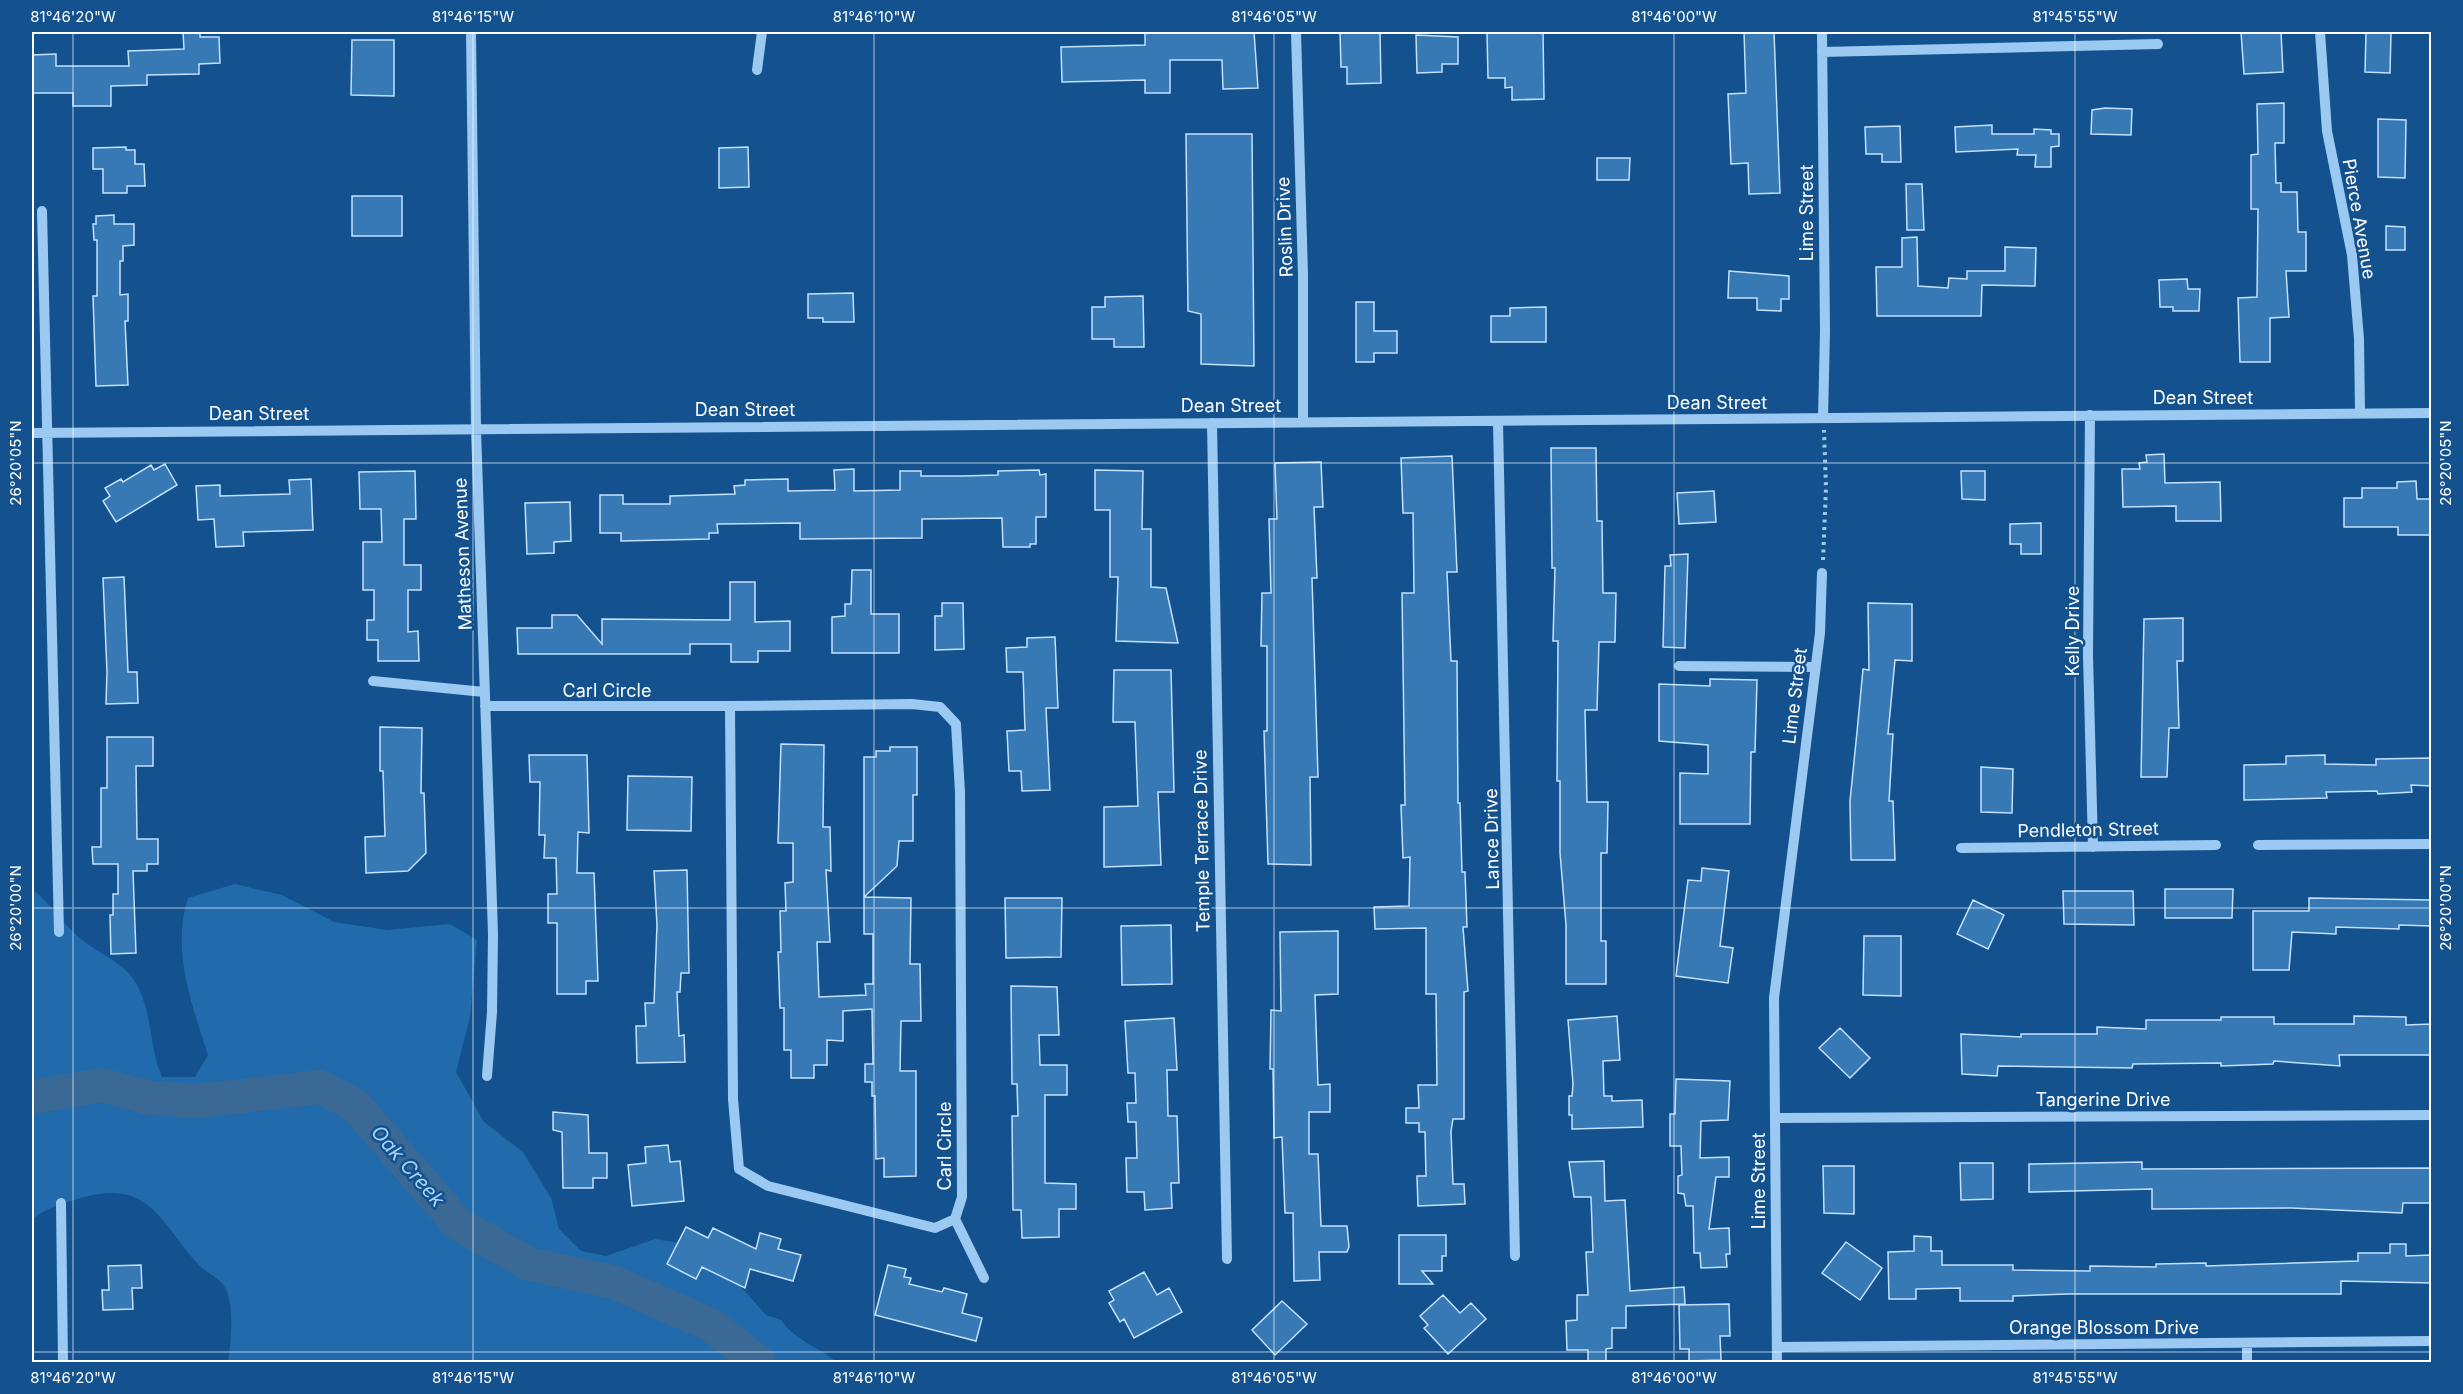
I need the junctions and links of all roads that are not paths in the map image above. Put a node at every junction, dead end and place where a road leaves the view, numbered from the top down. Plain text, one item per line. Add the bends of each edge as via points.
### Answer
1 (471, 32) edge
2 (762, 32) edge
3 (1296, 32) edge
4 (1822, 32) edge
5 (2320, 32) edge
6 (2158, 44) dead end
7 (1822, 52) junction
8 (757, 70) dead end
9 (42, 211) dead end
10 (2432, 412) edge
11 (2360, 413) junction
12 (2090, 415) junction
13 (1823, 418) junction
14 (1498, 421) junction
15 (1303, 422) junction
16 (1212, 423) junction
17 (476, 429) junction
18 (46, 432) junction
19 (32, 433) edge
20 (1822, 573) road end
21 (1679, 666) dead end
22 (1815, 667) junction
23 (373, 681) dead end
24 (484, 692) junction
25 (484, 706) junction
26 (730, 706) junction
27 (2432, 843) edge
28 (2216, 844) dead end
29 (2258, 844) dead end
30 (2093, 847) junction
31 (1961, 848) dead end
32 (59, 932) dead end
33 (487, 1076) dead end
34 (2432, 1115) edge
35 (1775, 1118) junction
36 (61, 1203) dead end
37 (955, 1219) junction
38 (1515, 1256) dead end
39 (1227, 1259) dead end
40 (984, 1278) dead end
41 (2432, 1341) edge
42 (2247, 1343) junction
43 (1777, 1347) junction
44 (63, 1362) edge
45 (1777, 1362) edge
46 (2247, 1362) edge

1 - 17 street, Matheson Avenue
2 - 8 street
3 - 15 street, Roslin Drive
4 - 7 street, Lime Street
5 - 11 street, Pierce Avenue via 2327,131 2352,255
6 - 7 street
7 - 13 street, Lime Street
9 - 18 street
10 - 11 street, Dean Street
11 - 12 street, Dean Street
12 - 13 street, Dean Street
12 - 30 street, Kelly Drive via 2088,655
13 - 14 street, Dean Street
14 - 15 street, Dean Street
14 - 38 street, Lance Drive
15 - 16 street, Dean Street
16 - 17 street, Dean Street
16 - 39 street, Temple Terrace Drive
17 - 18 street, Dean Street
17 - 24 street, Matheson Avenue
18 - 19 street, Dean Street
18 - 32 street
20 - 22 street, Lime Street
21 - 22 street
22 - 35 street, Lime Street via 1774,998
23 - 24 street
24 - 25 street, Matheson Avenue
25 - 26 street, Carl Circle
25 - 33 street, Matheson Avenue via 493,934
26 - 37 street via 733,1099 739,1169 768,1186 925,1225 935,1227
26 - 37 street, Carl Circle via 912,704 940,707 957,724 962,1197
27 - 29 street
28 - 30 street, Pendleton Street
30 - 31 street, Pendleton Street
34 - 35 street, Tangerine Drive
35 - 43 street, Lime Street
36 - 44 street
37 - 40 street
41 - 42 street, Orange Blossom Drive
42 - 43 street, Orange Blossom Drive
42 - 46 street
43 - 45 street, Lime Street

